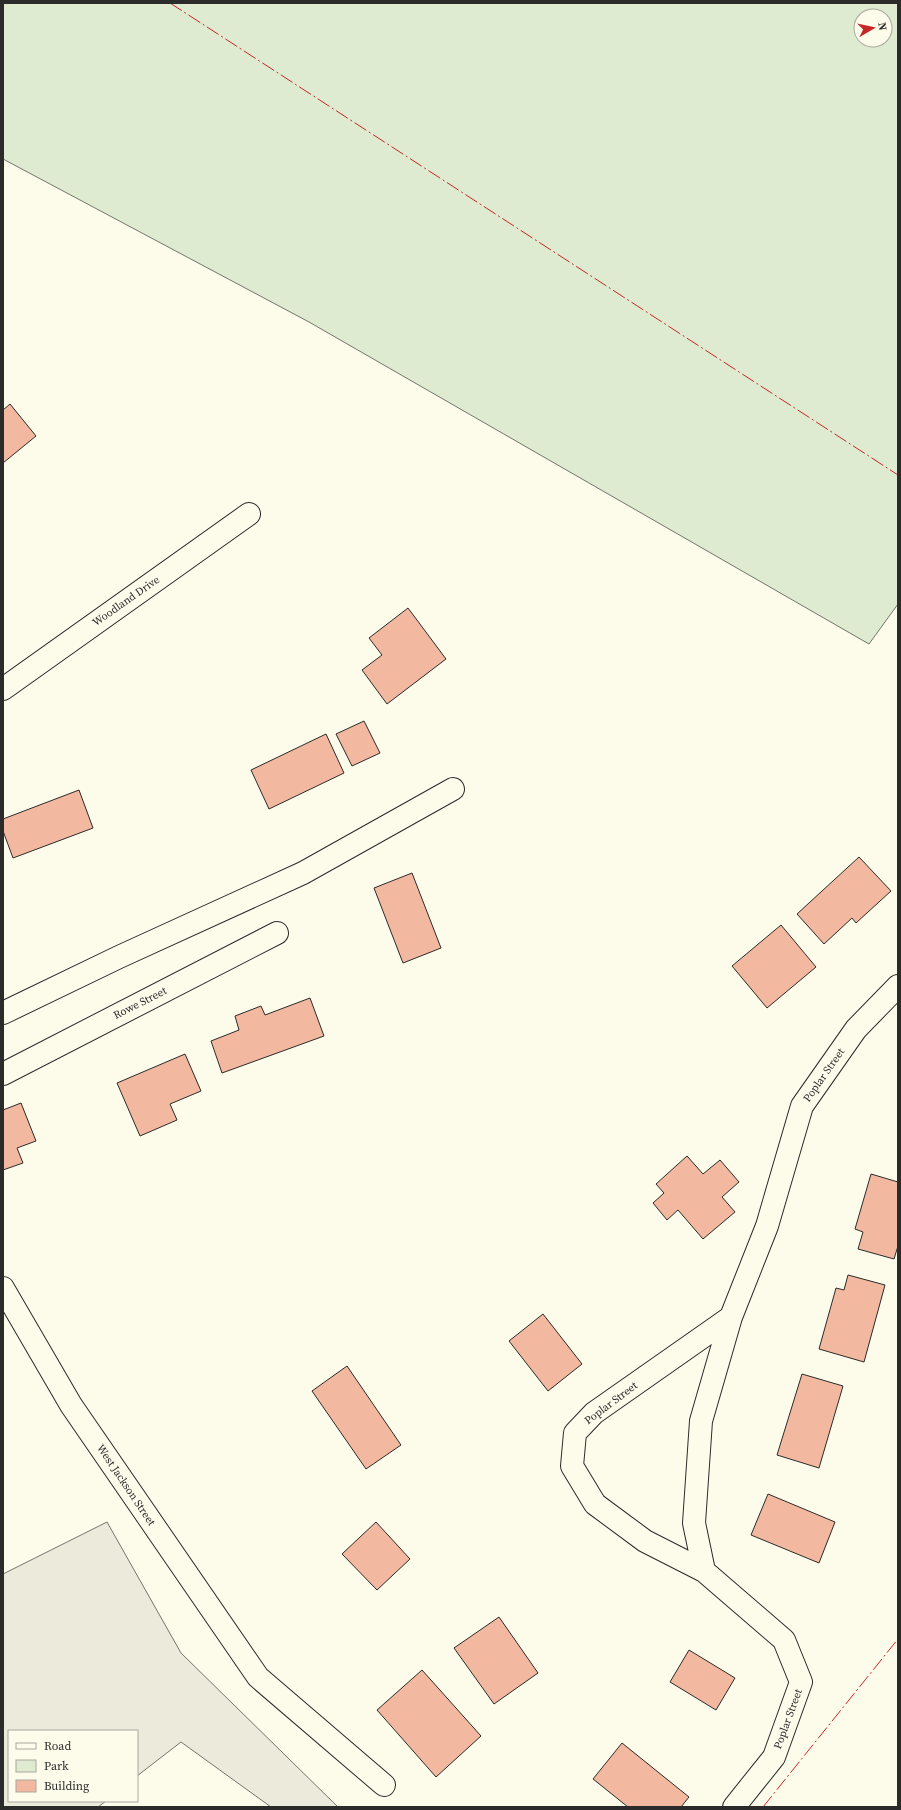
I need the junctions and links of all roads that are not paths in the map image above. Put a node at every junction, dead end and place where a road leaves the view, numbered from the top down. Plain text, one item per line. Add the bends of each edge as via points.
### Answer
1 (249, 514) dead end
2 (3, 689) edge
3 (454, 789) dead end
4 (277, 933) dead end
5 (898, 986) edge
6 (3, 1013) edge
7 (3, 1074) edge
8 (3, 1288) edge
9 (731, 1317) junction
10 (704, 1571) junction
11 (384, 1785) dead end
12 (734, 1807) edge

1 - 2 street, Woodland Drive
3 - 6 street via 303,873
4 - 7 street, Rowe Street
5 - 9 street, Poplar Street via 856,1029 802,1106 767,1226
8 - 11 street, West Jackson Street via 71,1405 258,1677
9 - 10 street via 702,1421 694,1523
9 - 10 street, Poplar Street via 594,1413 575,1433 572,1466 595,1504 645,1541
10 - 12 street, Poplar Street via 784,1640 801,1682 774,1757

